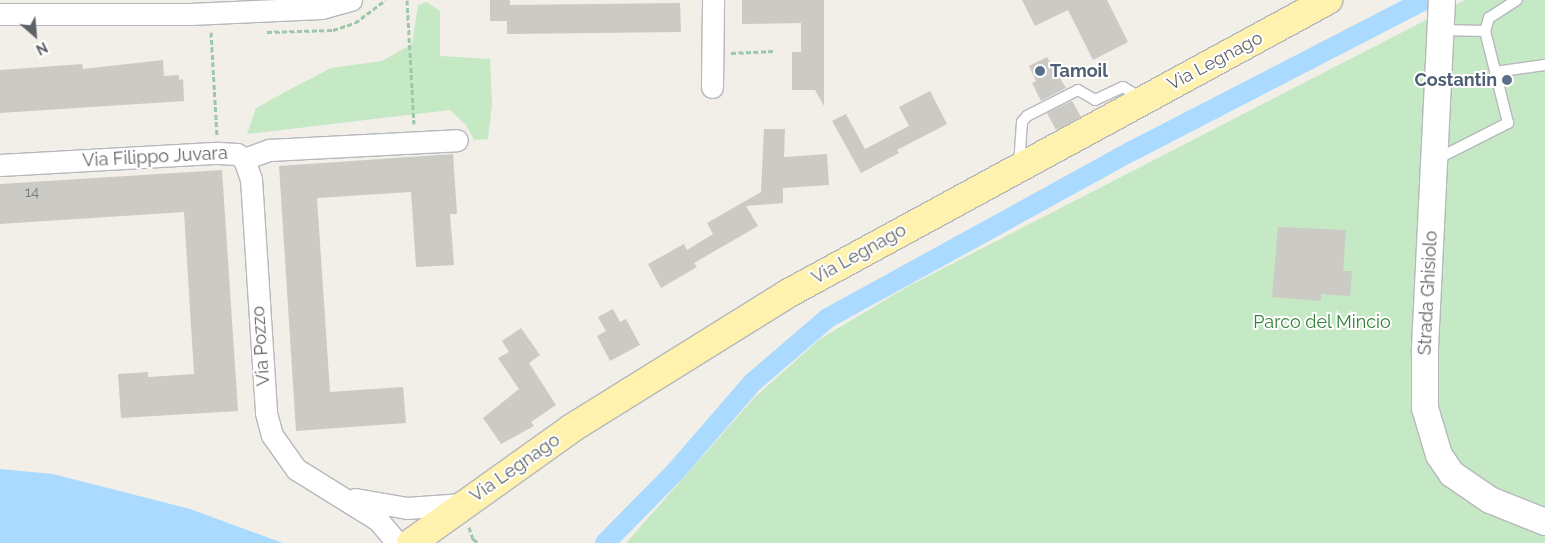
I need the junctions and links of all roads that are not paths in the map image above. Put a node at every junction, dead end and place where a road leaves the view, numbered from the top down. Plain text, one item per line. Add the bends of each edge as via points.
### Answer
1 (351, 0) edge
2 (713, 0) edge
3 (1328, 0) edge
4 (1442, 0) edge
5 (1517, 0) edge
6 (0, 14) edge
7 (1441, 29) junction
8 (1485, 31) junction
9 (1545, 65) edge
10 (1495, 72) junction
11 (712, 87) dead end
12 (1144, 99) junction
13 (457, 140) dead end
14 (244, 159) junction
15 (1434, 161) junction
16 (0, 165) edge
17 (1019, 167) junction
18 (344, 497) junction
19 (463, 504) junction
20 (1545, 522) edge
21 (397, 543) edge
22 (412, 543) edge

1 - 6 street via 320,8 209,13
2 - 11 street
3 - 12 main road, Via Legnago
4 - 7 street, Strada Ghisiolo
5 - 8 lane via 1488,18
7 - 8 lane
7 - 15 street, Strada Ghisiolo
8 - 10 lane
9 - 10 lane
10 - 15 lane via 1508,123
12 - 17 main road, Via Legnago
12 - 17 lane via 1123,87 1095,100 1078,90 1027,116 1022,122
13 - 14 street, Via Filippo Juvara via 269,150
14 - 16 street, Via Filippo Juvara via 237,154 218,153
14 - 18 street, Via Pozzo via 251,179 268,422 279,449 296,469 316,484
15 - 20 street, Strada Ghisiolo via 1424,361 1425,408 1431,436 1439,456 1452,474 1470,489
17 - 19 main road, Via Legnago via 787,294 572,428
18 - 19 street, Via Pozzo via 407,508
18 - 21 street, Via Pozzo via 378,520
19 - 22 main road, Via Legnago

